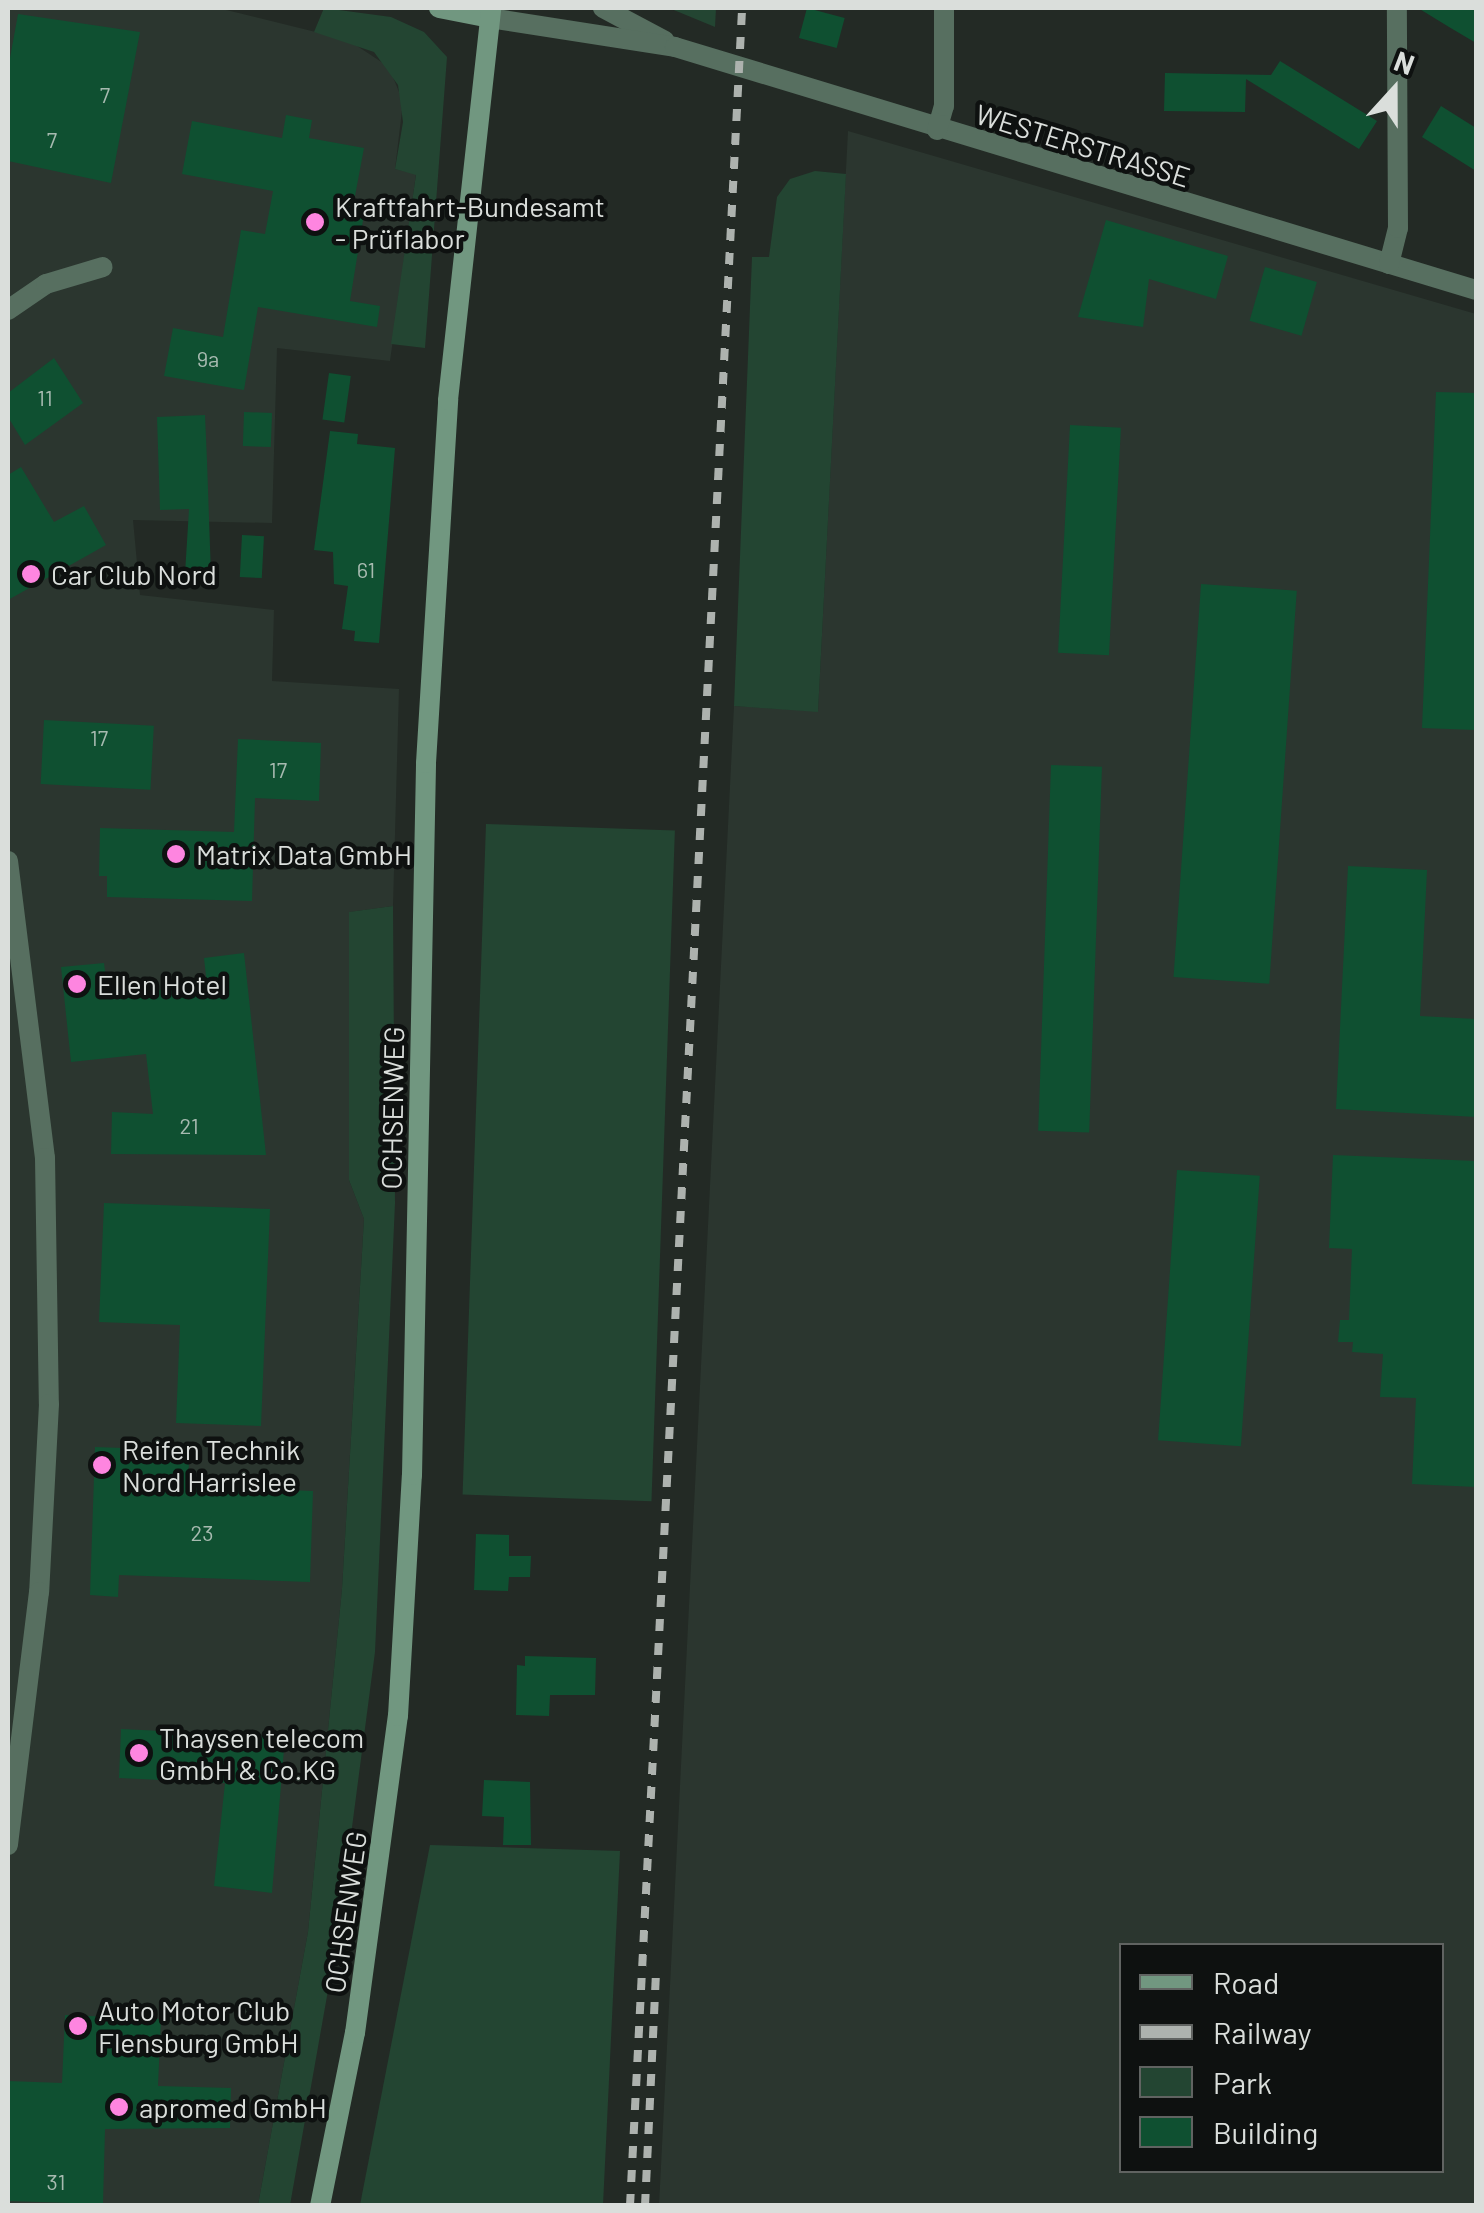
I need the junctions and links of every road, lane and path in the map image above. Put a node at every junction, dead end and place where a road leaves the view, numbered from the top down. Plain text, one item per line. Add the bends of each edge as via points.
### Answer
1 (439, 8) edge
2 (604, 8) edge
3 (944, 8) edge
4 (1397, 8) edge
5 (490, 12) edge
6 (675, 47) junction
7 (937, 130) junction
8 (1389, 264) junction
9 (103, 267) dead end
10 (1476, 290) edge
11 (8, 310) edge
12 (8, 861) edge
13 (8, 1845) edge
14 (320, 2206) edge

1 - 5 main road
2 - 6 street, WESTERSTRASSE
3 - 7 street via 944,106
4 - 8 street via 1398,228
5 - 6 street, WESTERSTRASSE
5 - 14 main road, OCHSENWEG via 448,400 426,763 412,1475 398,1716 354,2033
6 - 7 street, WESTERSTRASSE
7 - 8 street, WESTERSTRASSE
8 - 10 street, WESTERSTRASSE
9 - 11 street via 46,284
12 - 13 street via 45,1158 49,1404 39,1592

